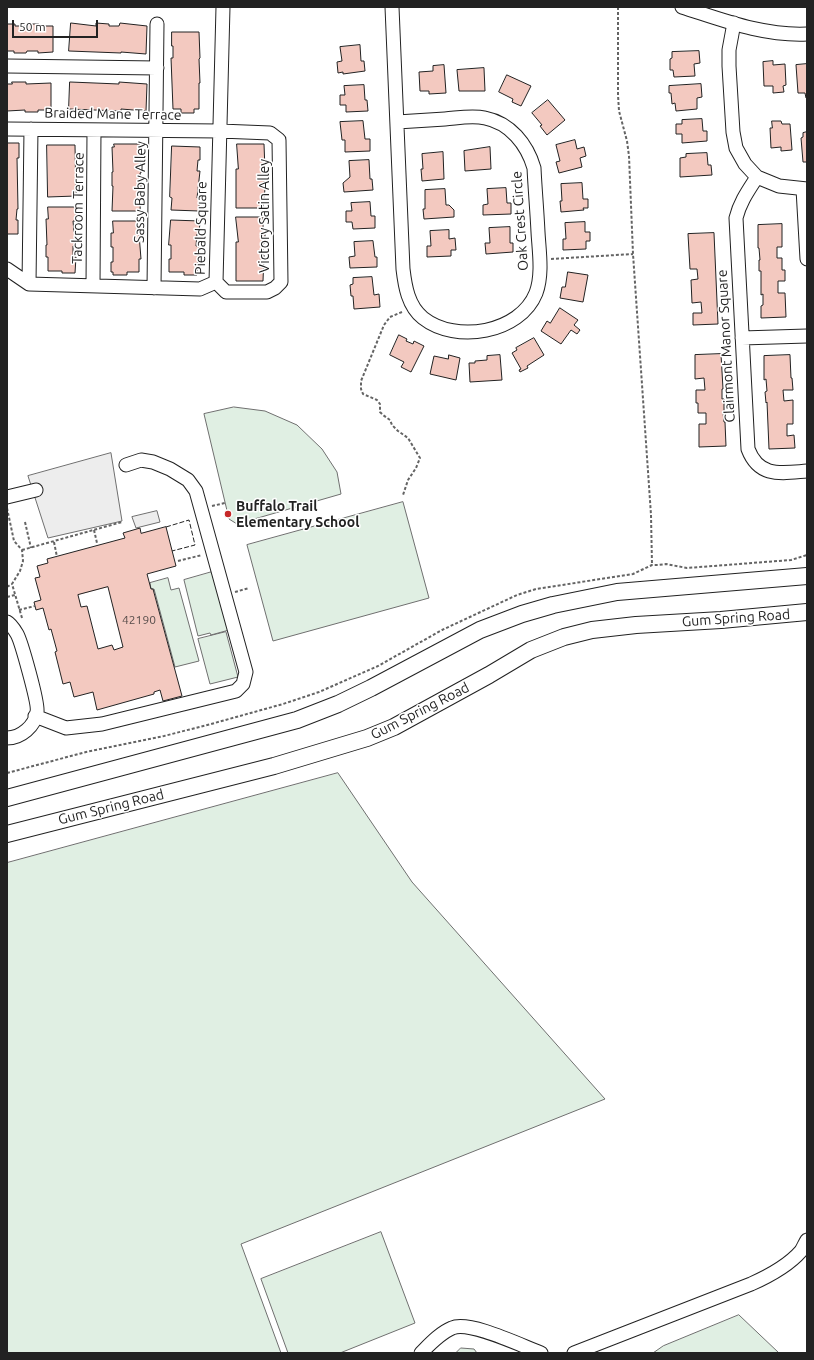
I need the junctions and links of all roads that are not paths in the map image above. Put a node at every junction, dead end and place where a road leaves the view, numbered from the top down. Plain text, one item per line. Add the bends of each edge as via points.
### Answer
1 (223, 7) edge
2 (392, 7) edge
3 (682, 7) edge
4 (734, 23) junction
5 (157, 24) dead end
6 (807, 34) edge
7 (7, 66) edge
8 (157, 68) junction
9 (396, 122) junction
10 (7, 129) edge
11 (31, 129) junction
12 (94, 130) junction
13 (156, 131) junction
14 (220, 131) junction
15 (757, 177) junction
16 (805, 189) edge
17 (807, 259) edge
18 (7, 269) edge
19 (216, 282) junction
20 (29, 284) junction
21 (93, 286) junction
22 (154, 288) junction
23 (807, 336) edge
24 (742, 338) junction
25 (126, 465) dead end
26 (807, 471) edge
27 (36, 490) dead end
28 (7, 497) edge
29 (807, 576) edge
30 (807, 612) edge
31 (7, 622) edge
32 (35, 716) junction
33 (7, 738) edge
34 (7, 798) edge
35 (7, 834) edge
36 (805, 1248) edge
37 (421, 1353) edge
38 (541, 1353) edge
39 (574, 1353) edge

1 - 14 street, Piebald Square
2 - 9 street, Oak Crest Circle
3 - 4 street
4 - 6 street via 759,31
4 - 15 street via 729,50 733,132 736,148 744,164
5 - 8 street, Sassy Baby Alley
7 - 8 street
8 - 13 street, Sassy Baby Alley
9 - 9 street, Oak Crest Circle via 403,268 406,289 414,306 423,318 440,328 454,331 483,331 500,327 526,309 536,293 540,276 534,168 530,156 520,139 505,125 486,118
10 - 11 street, Braided Mane Terrace
11 - 12 street, Braided Mane Terrace
11 - 20 street
12 - 13 street, Braided Mane Terrace
12 - 21 street, Tackroom Terrace
13 - 14 street, Braided Mane Terrace
13 - 22 street, Sassy Baby Alley
14 - 19 street, Piebald Square
14 - 19 street, Victory Satin Alley via 270,133 279,140 281,282 267,292 226,292
15 - 16 street via 779,186
15 - 24 street, Clairmont Manor Square via 743,197 736,218
16 - 17 street
18 - 20 street
19 - 22 street, Piebald Square via 200,289
20 - 21 street, Piebald Square
21 - 22 street, Piebald Square
23 - 24 street
24 - 26 street, Clairmont Manor Square via 747,441 751,457 760,468 767,471
25 - 32 street via 140,460 153,462 188,480 196,491 246,672 243,684 236,691 102,724 66,728
27 - 28 street
29 - 34 main road via 617,592 553,605 480,630 371,688 297,720
30 - 35 main road, Gum Spring Road via 636,625 564,636 531,650 401,724 367,738 274,766
31 - 32 street via 17,634 36,700 38,712
32 - 33 street via 23,734
36 - 39 street via 771,1275
37 - 38 street via 454,1327 469,1327 489,1332

